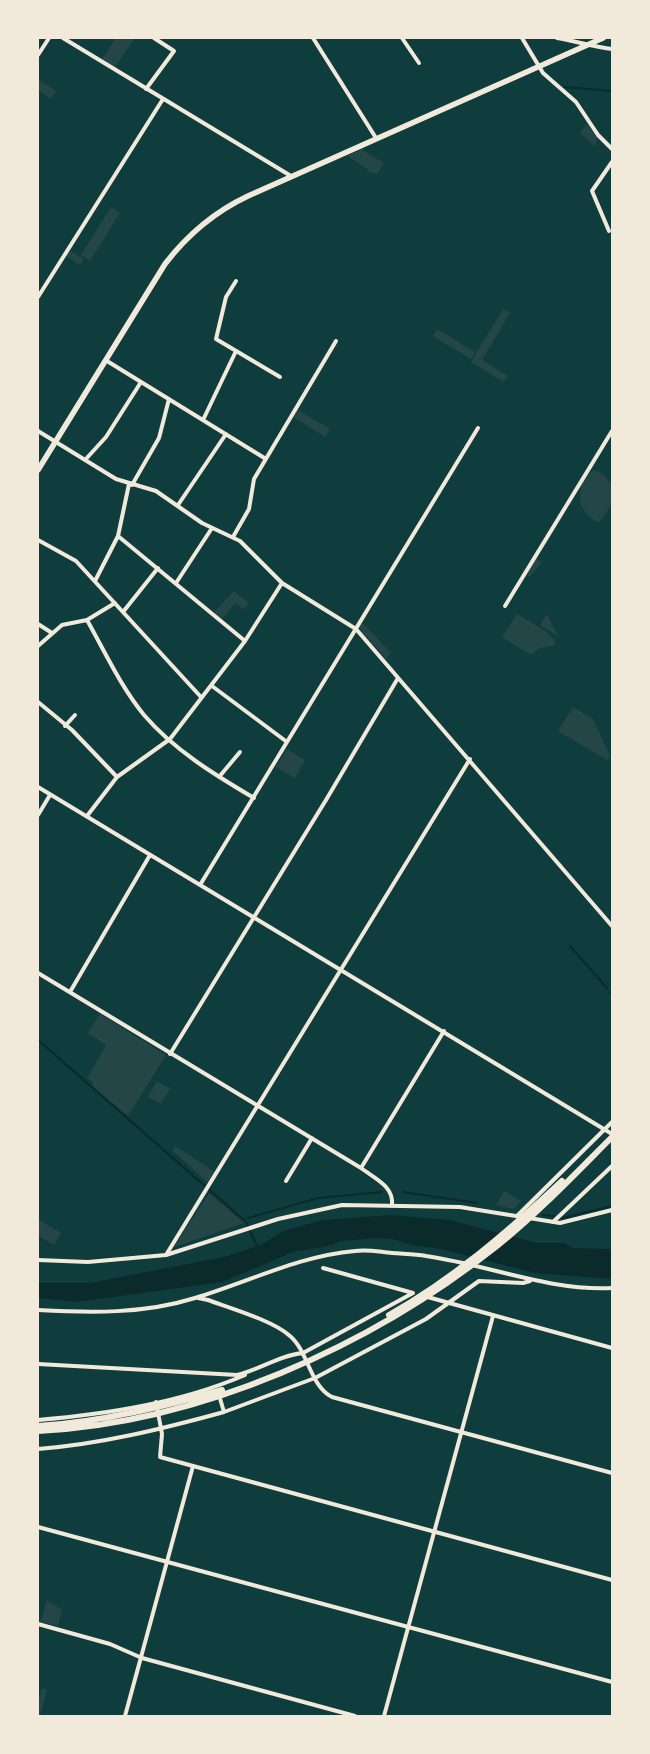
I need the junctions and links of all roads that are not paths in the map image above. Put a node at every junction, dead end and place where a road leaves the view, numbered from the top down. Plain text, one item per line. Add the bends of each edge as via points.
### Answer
1 (49, 38) edge
2 (63, 38) edge
3 (154, 38) edge
4 (314, 38) edge
5 (402, 38) edge
6 (522, 38) edge
7 (557, 38) edge
8 (603, 38) edge
9 (591, 44) junction
10 (612, 49) edge
11 (38, 55) edge
12 (419, 63) dead end
13 (539, 66) junction
14 (146, 89) junction
15 (163, 100) junction
16 (376, 138) junction
17 (612, 149) edge
18 (612, 162) edge
19 (291, 176) junction
20 (609, 231) dead end
21 (236, 281) dead end
22 (38, 297) edge
23 (336, 341) dead end
24 (236, 351) junction
25 (107, 361) junction
26 (280, 377) dead end
27 (141, 382) junction
28 (169, 399) junction
29 (203, 420) junction
30 (478, 428) dead end
31 (38, 431) edge
32 (612, 431) edge
33 (226, 434) junction
34 (55, 442) junction
35 (266, 459) junction
36 (85, 460) junction
37 (38, 470) edge
38 (130, 484) junction
39 (178, 505) junction
40 (212, 528) junction
41 (118, 536) junction
42 (233, 537) junction
43 (38, 540) edge
44 (158, 568) junction
45 (95, 581) junction
46 (176, 583) junction
47 (282, 583) junction
48 (115, 603) junction
49 (506, 606) dead end
50 (122, 612) junction
51 (87, 620) junction
52 (38, 624) edge
53 (356, 629) junction
54 (52, 633) junction
55 (245, 641) junction
56 (38, 646) edge
57 (398, 678) junction
58 (212, 686) junction
59 (202, 697) junction
60 (38, 702) edge
61 (75, 715) dead end
62 (65, 726) junction
63 (170, 738) junction
64 (286, 742) junction
65 (240, 752) dead end
66 (470, 759) junction
67 (219, 777) junction
68 (117, 778) junction
69 (38, 786) edge
70 (50, 795) junction
71 (254, 798) junction
72 (38, 816) edge
73 (87, 816) junction
74 (150, 855) junction
75 (200, 885) junction
76 (254, 917) junction
77 (612, 926) edge
78 (341, 970) junction
79 (38, 973) edge
80 (70, 992) junction
81 (444, 1031) junction
82 (170, 1054) junction
83 (259, 1106) junction
84 (612, 1122) edge
85 (605, 1130) junction
86 (612, 1135) edge
87 (312, 1138) junction
88 (612, 1166) edge
89 (361, 1168) junction
90 (286, 1181) dead end
91 (392, 1205) junction
92 (612, 1210) edge
93 (517, 1216) junction
94 (553, 1222) junction
95 (166, 1255) junction
96 (38, 1260) edge
97 (323, 1268) dead end
98 (532, 1280) junction
99 (612, 1288) edge
100 (413, 1293) junction
101 (196, 1298) junction
102 (449, 1303) junction
103 (38, 1310) edge
104 (494, 1316) junction
105 (612, 1348) edge
106 (303, 1353) junction
107 (38, 1364) edge
108 (256, 1370) junction
109 (316, 1378) junction
110 (216, 1385) junction
111 (156, 1402) junction
112 (224, 1412) junction
113 (38, 1420) edge
114 (38, 1426) edge
115 (160, 1429) junction
116 (38, 1431) edge
117 (462, 1432) junction
118 (38, 1449) edge
119 (193, 1466) junction
120 (612, 1473) edge
121 (38, 1527) edge
122 (435, 1532) junction
123 (166, 1562) junction
124 (612, 1580) edge
125 (38, 1624) edge
126 (409, 1627) junction
127 (142, 1658) junction
128 (612, 1682) edge
129 (125, 1716) edge
130 (355, 1716) edge
131 (384, 1716) edge

1 - 11 street
2 - 14 street
3 - 14 street via 174,52
4 - 16 street
5 - 12 street
6 - 13 street
7 - 9 street
8 - 9 main road
9 - 10 street via 597,48
9 - 13 main road
13 - 16 main road
13 - 17 street via 576,102 598,135
14 - 15 street
15 - 19 street
15 - 22 street
16 - 19 main road
18 - 20 street via 592,191
19 - 25 main road via 232,204 192,233 165,264
21 - 24 street via 226,297 216,339
23 - 35 street
24 - 26 street
24 - 29 street
25 - 27 street
25 - 34 main road
27 - 28 street
27 - 36 street via 106,437
28 - 29 street
28 - 38 street via 159,438
29 - 33 street
30 - 53 street
31 - 34 street
32 - 49 street
33 - 35 street
33 - 39 street
34 - 36 street
34 - 37 main road
35 - 42 street via 254,479 249,508
36 - 38 street
38 - 39 street via 156,491
38 - 41 street
39 - 40 street
40 - 42 street
40 - 46 street
41 - 44 street
41 - 45 street
42 - 47 street
43 - 45 street via 70,557
44 - 46 street
44 - 50 street
45 - 48 street
46 - 55 street
47 - 53 street
47 - 55 street
48 - 50 street
48 - 51 street
50 - 59 street
51 - 54 street via 66,623
51 - 63 street via 116,673 145,715
52 - 54 street
53 - 57 street
53 - 64 street
54 - 56 street
55 - 58 street
57 - 66 street
57 - 76 street
58 - 59 street
58 - 64 street
59 - 63 street
60 - 62 street
61 - 62 street
62 - 68 street
63 - 67 street via 201,766
63 - 68 street
64 - 71 street
65 - 67 street
66 - 77 street
66 - 78 street
67 - 71 street
68 - 73 street
69 - 70 street
70 - 72 street
70 - 73 street
71 - 75 street
73 - 74 street
74 - 75 street
74 - 80 street
75 - 76 street
76 - 78 street
76 - 82 street
78 - 81 street
78 - 83 street
79 - 80 street
80 - 82 street
81 - 85 street
81 - 89 street
82 - 83 street
83 - 87 street
83 - 95 street
84 - 85 street
85 - 86 street
85 - 93 street
86 - 114 highway via 495,1241 434,1286 354,1335 263,1376 222,1390 149,1410
86 - 116 highway via 498,1245 436,1290 356,1338 265,1380 224,1394 96,1425
87 - 89 street
87 - 90 street
88 - 94 street
89 - 91 street via 387,1188 393,1198
91 - 93 street via 460,1207
91 - 95 street via 342,1206 308,1211
92 - 94 street
93 - 94 street
95 - 96 street via 88,1262
97 - 100 street
98 - 99 street
98 - 101 street via 426,1256 356,1250 283,1266
98 - 102 street via 524,1284 479,1281
100 - 102 street
100 - 106 street
101 - 103 street via 166,1306 106,1313
101 - 106 street via 278,1328 290,1335
102 - 104 street
102 - 109 street via 405,1331
104 - 105 street
104 - 117 street
106 - 108 street via 292,1354
106 - 109 street
107 - 108 street via 229,1375
108 - 110 street
109 - 112 street
109 - 117 street via 325,1392 332,1396
110 - 111 street
110 - 112 street
111 - 113 street
111 - 115 street
112 - 115 street
115 - 118 street via 74,1446
115 - 119 street via 160,1457
117 - 120 street
117 - 122 street
119 - 122 street
119 - 123 street
121 - 123 street
122 - 124 street
122 - 126 street
123 - 126 street
123 - 127 street
125 - 127 street via 110,1644
126 - 128 street
126 - 131 street
127 - 129 street
127 - 130 street

